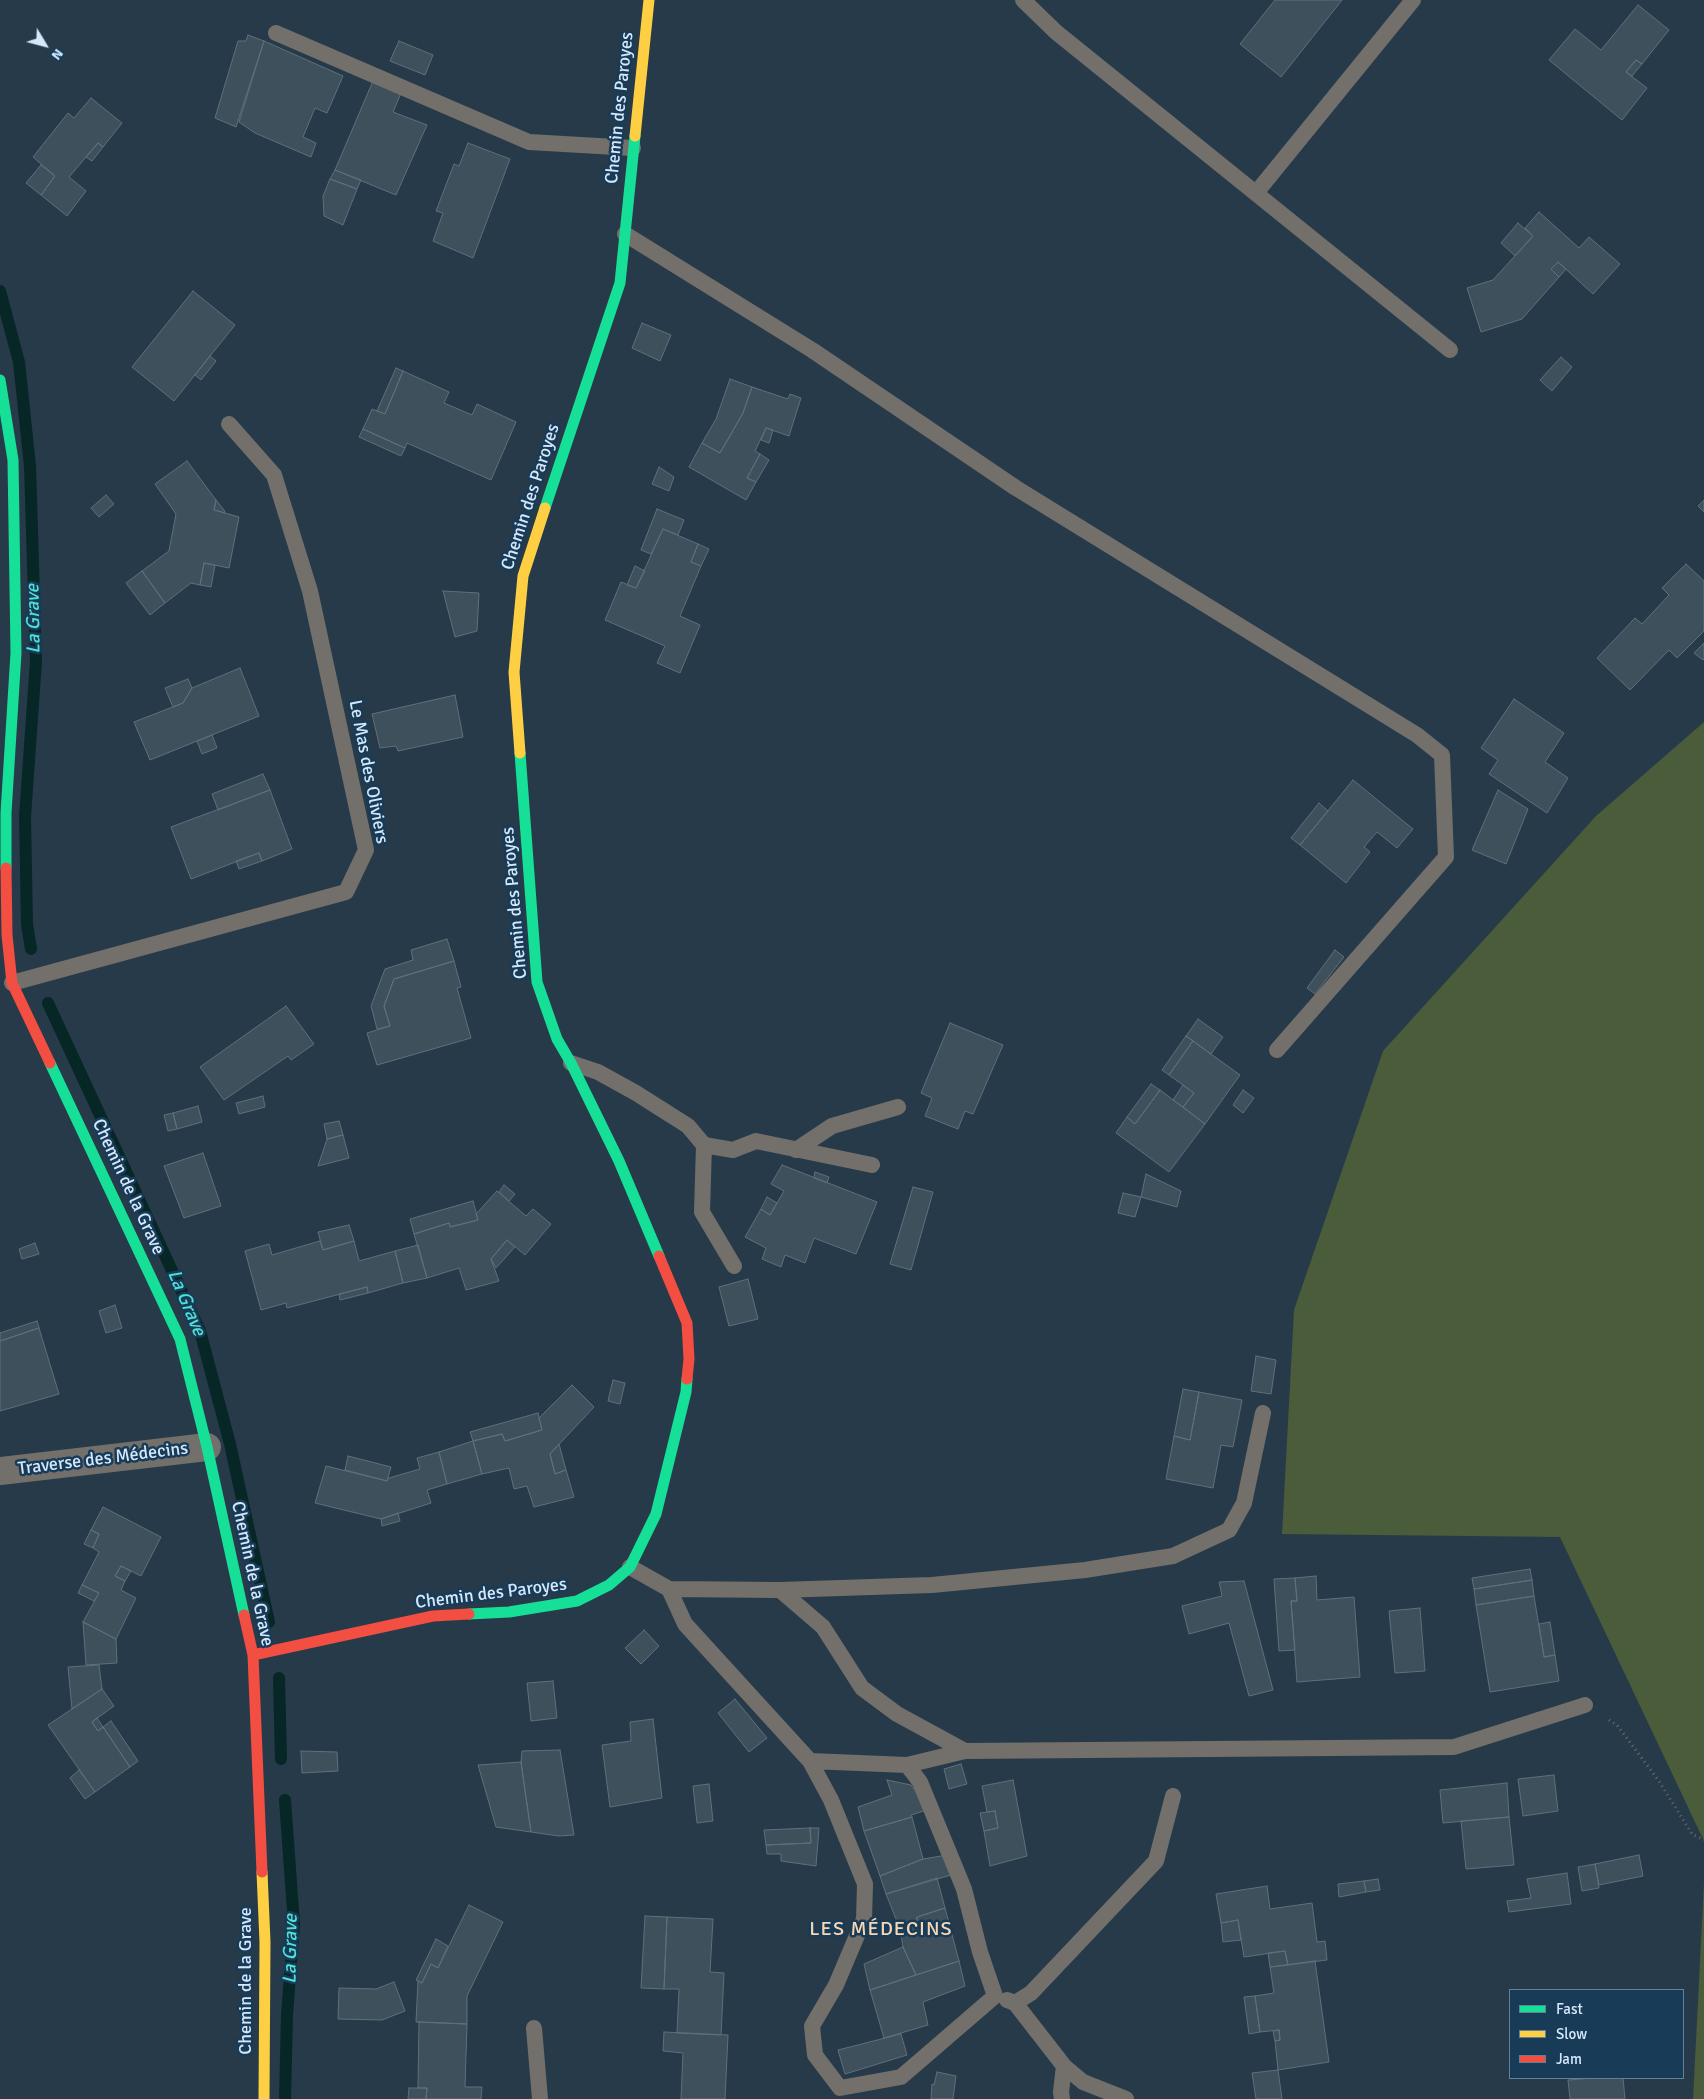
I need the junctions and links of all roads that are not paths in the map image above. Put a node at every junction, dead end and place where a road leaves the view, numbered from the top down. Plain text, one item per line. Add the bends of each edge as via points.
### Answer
1 (649, 0) edge
2 (1023, 0) edge
3 (1413, 0) edge
4 (276, 33) dead end
5 (633, 148) junction
6 (1256, 193) junction
7 (625, 234) junction
8 (1450, 350) dead end
9 (1, 384) edge
10 (229, 424) dead end
11 (3, 814) edge
12 (12, 983) junction
13 (1277, 1050) dead end
14 (571, 1063) junction
15 (898, 1107) dead end
16 (704, 1145) junction
17 (796, 1150) junction
18 (872, 1165) dead end
19 (734, 1266) dead end
20 (1263, 1413) dead end
21 (207, 1447) junction
22 (0, 1471) edge
23 (630, 1566) junction
24 (669, 1589) junction
25 (780, 1590) junction
26 (253, 1655) junction
27 (1585, 1705) road end
28 (965, 1750) junction
29 (810, 1761) junction
30 (907, 1765) junction
31 (1173, 1796) dead end
32 (996, 1996) junction
33 (1016, 2003) junction
34 (534, 2028) dead end
35 (1064, 2066) junction
36 (264, 2099) edge
37 (540, 2099) edge
38 (1062, 2099) edge
39 (1126, 2099) edge

1 - 5 street, Chemin des Paroyes
2 - 6 lane via 1056,32
3 - 6 lane
4 - 5 lane via 529,142
5 - 7 street, Chemin des Paroyes
6 - 8 lane
7 - 13 lane via 812,350 1016,488 1417,735 1442,755 1446,857
7 - 14 street, Chemin des Paroyes via 620,283 522,576 514,672 537,982 557,1039
9 - 11 street, Chemin de la Grave via 13,460 16,653
10 - 12 lane, Le Mas des Oliviers via 274,475 310,591 366,850 346,892
11 - 12 street, Chemin de la Grave
12 - 21 street, Chemin de la Grave via 180,1339
14 - 16 lane via 598,1072 636,1093 688,1126
14 - 23 street, Chemin des Paroyes via 619,1161 687,1323 689,1359 686,1392 656,1514
15 - 17 lane via 832,1126
16 - 17 lane via 734,1150 756,1141
16 - 19 lane via 702,1212
17 - 18 lane
20 - 25 lane via 1244,1503 1229,1530 1172,1556 1085,1570 932,1586
21 - 22 street, Traverse des Médecins
21 - 26 street, Chemin de la Grave
23 - 24 lane
23 - 26 street, Chemin des Paroyes via 609,1585 577,1602 509,1612 432,1616
24 - 25 lane
24 - 29 lane via 685,1624
25 - 28 lane via 823,1627 862,1688 896,1714
26 - 36 street, Chemin de la Grave via 265,1942
27 - 28 lane via 1454,1747
28 - 30 lane
29 - 30 lane
29 - 32 lane via 831,1800 865,1884 864,1919 836,1984 812,2026 815,2055 840,2088 901,2077
30 - 32 lane via 920,1782 964,1889 980,1952
31 - 33 lane via 1156,1861 1032,1993
32 - 33 lane
33 - 35 lane
34 - 37 lane
35 - 38 lane
35 - 39 lane via 1083,2082

